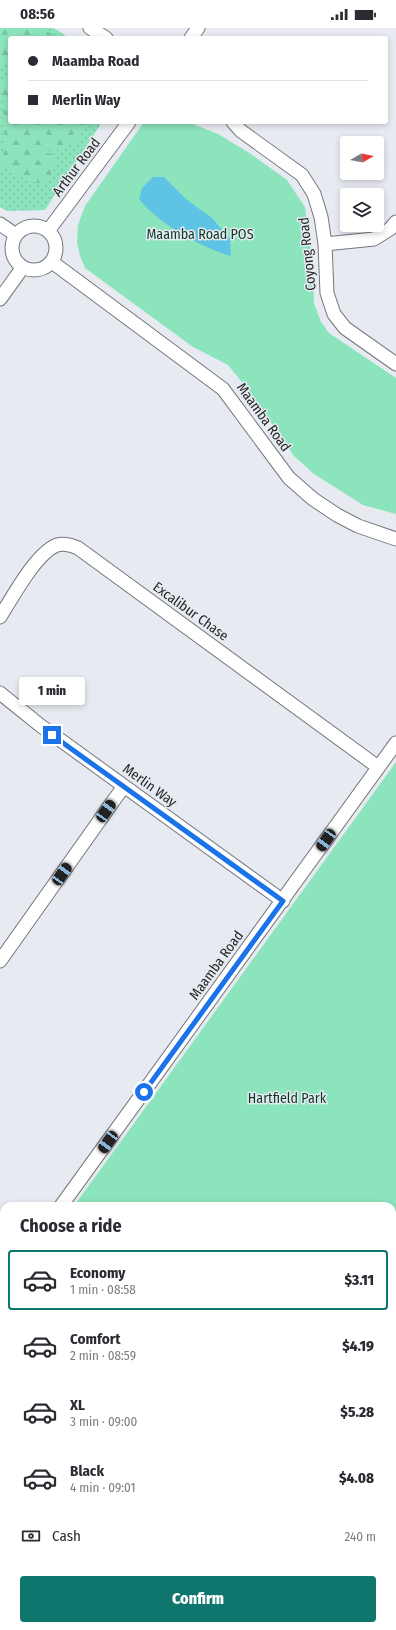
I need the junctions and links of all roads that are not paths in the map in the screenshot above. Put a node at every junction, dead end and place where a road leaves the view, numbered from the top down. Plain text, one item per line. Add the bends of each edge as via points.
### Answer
1 (90, 28) edge
2 (103, 36) edge
3 (128, 124) edge
4 (235, 124) edge
5 (396, 222) edge
6 (0, 224) edge
7 (48, 231) junction
8 (16, 235) junction
9 (325, 244) junction
10 (52, 262) junction
11 (23, 267) junction
12 (0, 299) edge
13 (396, 364) edge
14 (396, 539) edge
15 (0, 617) edge
16 (0, 693) edge
17 (396, 743) edge
18 (378, 767) junction
19 (124, 786) junction
20 (283, 901) junction
21 (0, 961) edge
22 (64, 1202) edge

1 - 2 street
3 - 7 street, Arthur Road
4 - 9 street, Coyong Road via 302,175 314,194
5 - 9 street via 374,239
6 - 8 street
7 - 8 street via 35,226 21,230
7 - 10 street via 55,242 55,256
8 - 11 street via 13,242 14,256
9 - 13 street, Coyong Road via 327,293 334,314 345,328
10 - 11 street via 42,269
10 - 14 street, Maamba Road via 223,389 290,478 314,499 337,516
11 - 12 street
15 - 18 street, Excalibur Chase via 47,550 68,544 78,548
16 - 19 street, Merlin Way
17 - 18 street, Maamba Road
18 - 20 street, Maamba Road
19 - 20 street, Merlin Way
19 - 21 street
20 - 22 street, Maamba Road

